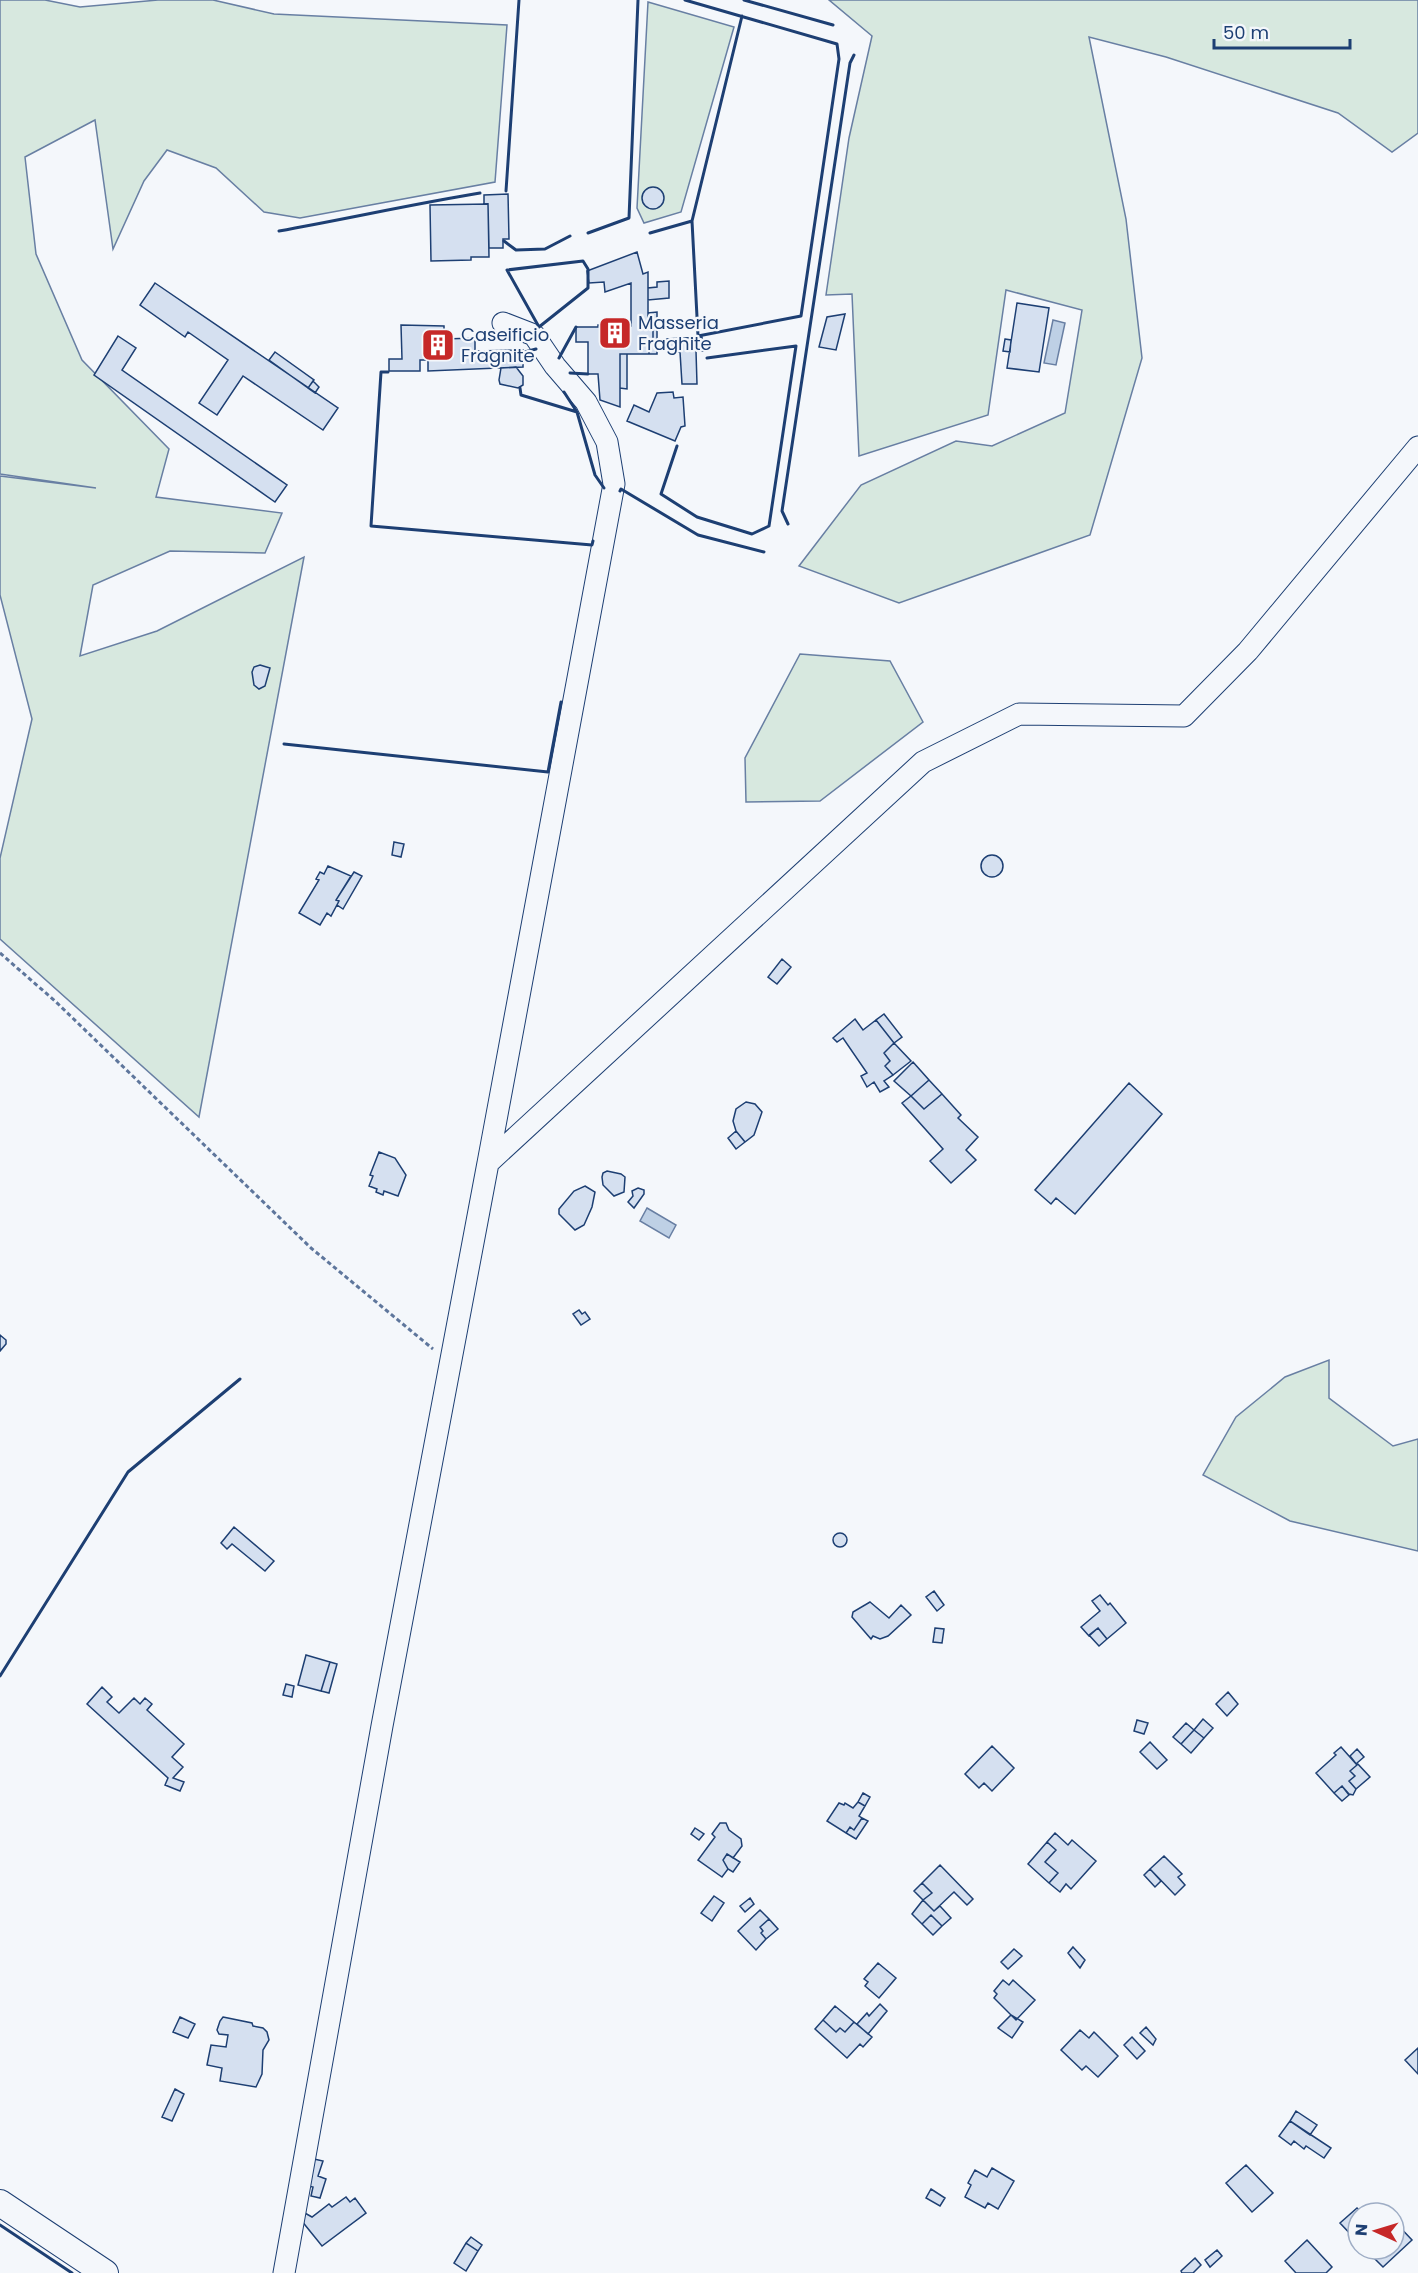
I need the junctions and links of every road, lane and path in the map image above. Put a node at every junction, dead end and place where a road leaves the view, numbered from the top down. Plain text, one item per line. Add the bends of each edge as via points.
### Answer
1 (503, 323) dead end
2 (1418, 447) edge
3 (0, 953) edge
4 (488, 1163) junction
5 (451, 1363) junction
6 (0, 2203) edge
7 (105, 2273) edge
8 (284, 2273) edge

1 - 4 street via 534,335 585,402 607,442 614,484
2 - 4 street via 1248,651 1184,716 1019,714 923,762
3 - 5 path via 55,1001 311,1248
4 - 5 street
5 - 8 street
6 - 7 main road

